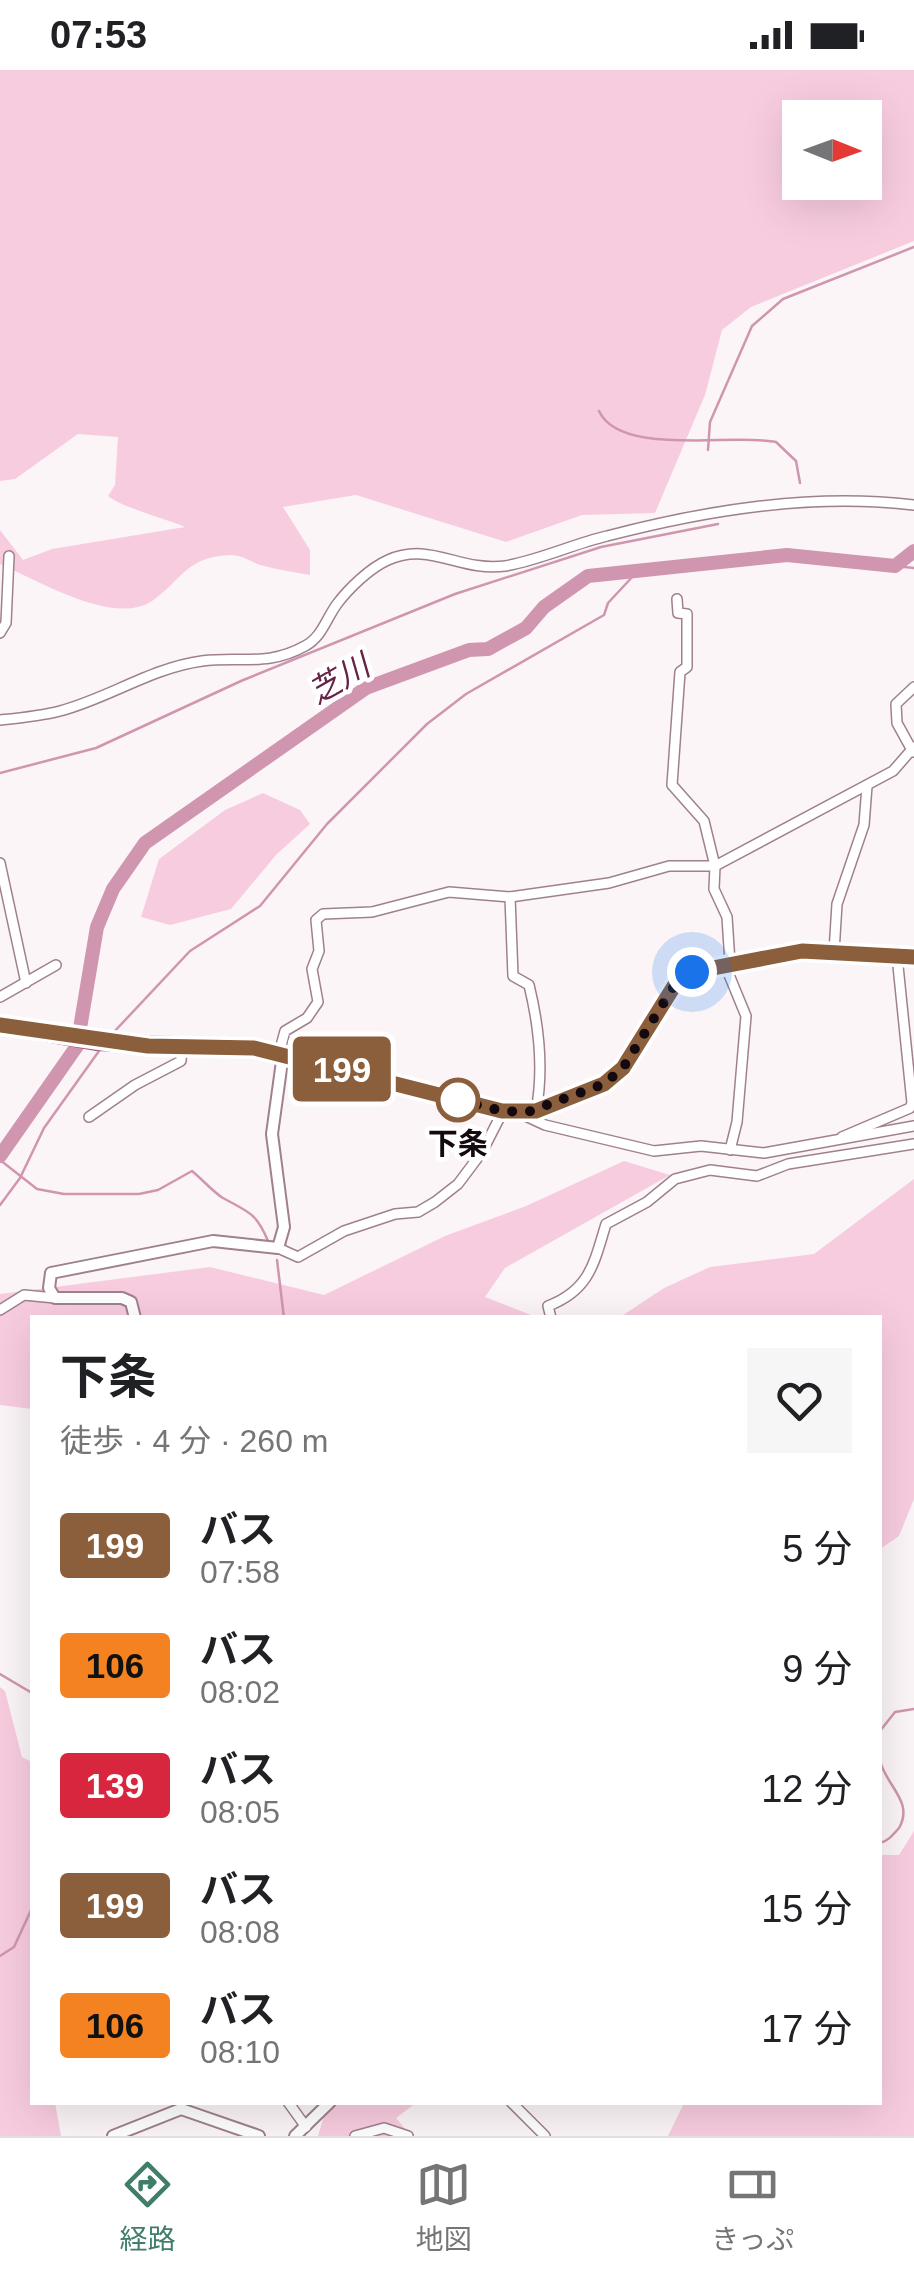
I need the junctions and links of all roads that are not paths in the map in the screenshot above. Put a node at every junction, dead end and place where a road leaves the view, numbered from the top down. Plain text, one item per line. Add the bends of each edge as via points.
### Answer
1 (914, 504) edge
2 (8, 556) dead end
3 (4, 586) edge
4 (677, 600) dead end
5 (0, 633) edge
6 (914, 687) edge
7 (0, 720) edge
8 (913, 750) edge
9 (867, 786) junction
10 (0, 862) edge
11 (715, 866) junction
12 (510, 896) junction
13 (834, 952) junction
14 (897, 956) junction
15 (914, 957) edge
16 (728, 964) junction
17 (56, 965) dead end
18 (26, 983) junction
19 (0, 997) edge
20 (0, 1025) edge
21 (182, 1047) junction
22 (281, 1054) junction
23 (911, 1067) edge
24 (536, 1111) junction
25 (509, 1112) junction
26 (89, 1117) dead end
27 (914, 1126) edge
28 (830, 1144) junction
29 (914, 1144) edge
30 (730, 1150) junction
31 (278, 1248) junction
32 (55, 1298) junction
33 (0, 1310) edge
34 (134, 1315) edge
35 (550, 1315) edge
36 (290, 2105) edge
37 (327, 2105) edge
38 (513, 2105) edge
39 (306, 2127) junction
40 (114, 2136) edge
41 (260, 2136) edge
42 (294, 2136) edge
43 (354, 2136) edge
44 (408, 2136) edge
45 (546, 2136) edge

1 - 7 street via 793,502 713,512 503,566 461,565 417,550 367,574 305,646 258,662 191,662 62,711
2 - 3 street
3 - 5 street via 6,623
4 - 11 street via 678,613 688,614 687,667 680,672 672,785 704,821
6 - 8 street via 896,704 897,723
8 - 9 street
9 - 11 street
9 - 13 street via 864,825 837,904
10 - 18 street
11 - 12 street via 669,866 609,883
11 - 16 street via 714,889 727,917
12 - 22 street via 449,892 372,912 323,914 316,920 319,951 312,969 318,1002 285,1031
12 - 24 street via 513,976 529,985 534,1008 541,1075
13 - 14 main road
13 - 16 main road via 781,952
14 - 15 main road
14 - 23 street
16 - 24 main road via 676,983 623,1068 604,1084
16 - 30 street via 746,1016
17 - 18 street
18 - 19 street
20 - 21 main road via 96,1042
21 - 22 main road
21 - 26 street via 181,1061
22 - 25 main road
22 - 31 street via 272,1134 284,1227
23 - 28 street via 910,1108
24 - 25 main road
25 - 30 street via 654,1151
25 - 31 street via 458,1184 435,1202 344,1231 298,1256
27 - 28 street
28 - 30 street via 764,1153
29 - 35 street via 788,1164 757,1176 710,1170 675,1179 606,1224 588,1279 548,1306
31 - 32 street via 224,1240 69,1267 51,1273 48,1288
32 - 33 street via 24,1295
32 - 34 street via 122,1298
36 - 39 street
37 - 39 street
38 - 45 street
39 - 42 street
40 - 41 street via 181,2108
43 - 44 street via 384,2128

